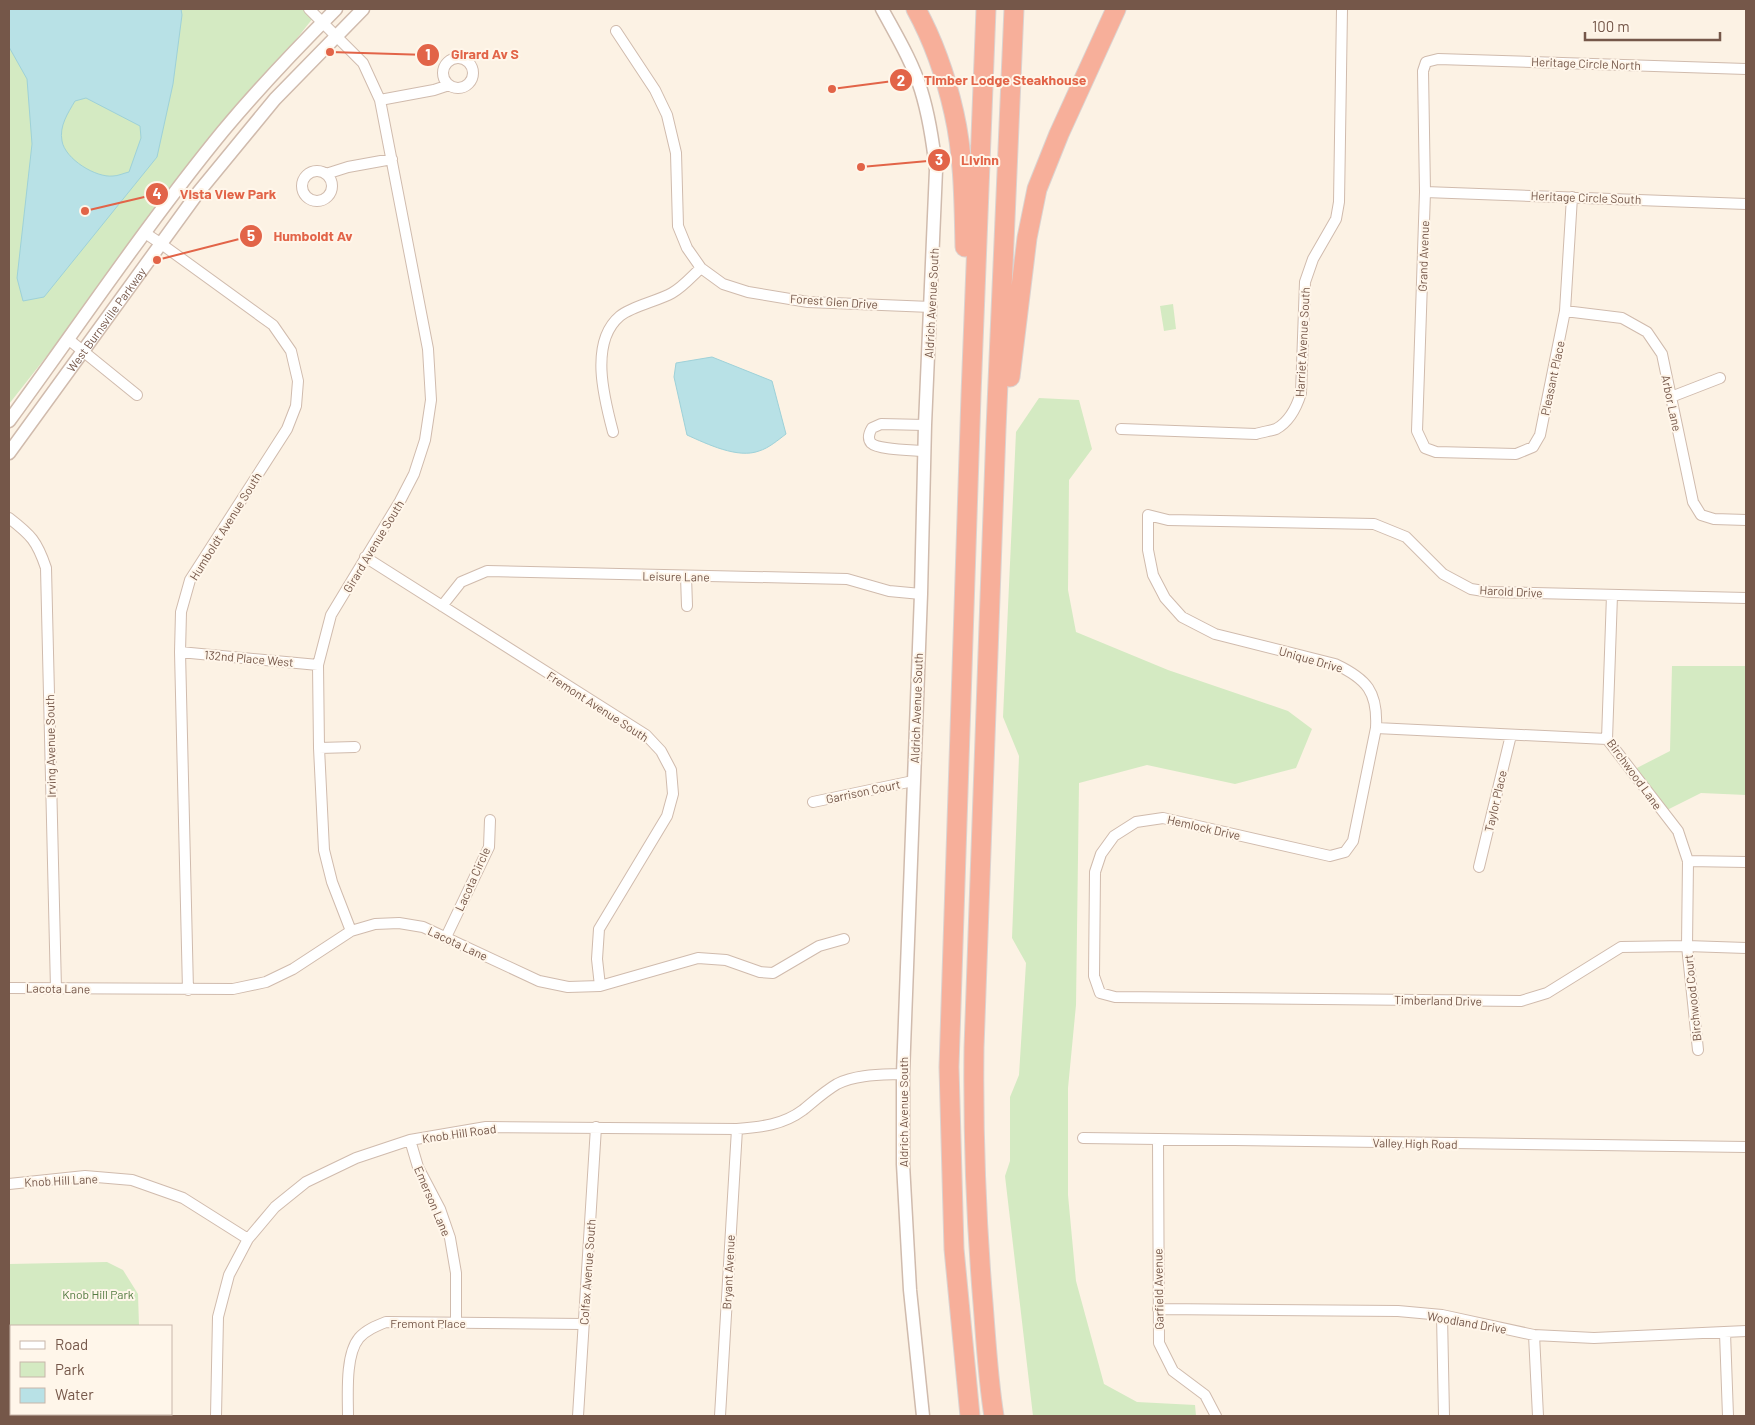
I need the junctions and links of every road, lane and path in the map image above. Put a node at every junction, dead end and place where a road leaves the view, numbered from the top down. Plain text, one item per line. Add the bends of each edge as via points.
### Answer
1 (310, 9) edge
2 (336, 9) edge
3 (363, 9) edge
4 (882, 9) edge
5 (916, 9) edge
6 (986, 9) edge
7 (1014, 9) edge
8 (1116, 9) edge
9 (1342, 9) edge
10 (323, 22) junction
11 (616, 31) dead end
12 (336, 36) junction
13 (1426, 62) joint
14 (1746, 69) edge
15 (449, 85) dead end
16 (380, 100) junction
17 (392, 159) junction
18 (326, 174) dead end
19 (1425, 192) junction
20 (1572, 197) junction
21 (1746, 204) edge
22 (145, 233) junction
23 (160, 242) junction
24 (701, 268) junction
25 (931, 307) junction
26 (1565, 311) junction
27 (68, 339) junction
28 (82, 351) junction
29 (1720, 378) dead end
30 (137, 395) dead end
31 (971, 395) junction
32 (1671, 397) junction
33 (9, 421) edge
34 (925, 425) junction
35 (996, 429) junction
36 (1121, 429) dead end
37 (614, 432) dead end
38 (1425, 448) joint
39 (924, 451) junction
40 (9, 453) edge
41 (1148, 514) joint
42 (9, 518) edge
43 (1746, 520) edge
44 (365, 557) junction
45 (686, 576) junction
46 (921, 594) junction
47 (1612, 595) junction
48 (1746, 598) edge
49 (442, 606) junction
50 (687, 606) dead end
51 (180, 652) junction
52 (318, 665) junction
53 (1376, 728) junction
54 (1510, 736) junction
55 (1607, 739) junction
56 (355, 747) dead end
57 (319, 748) junction
58 (914, 780) junction
59 (813, 802) dead end
60 (490, 820) dead end
61 (1688, 861) junction
62 (1746, 862) edge
63 (1479, 867) dead end
64 (351, 931) junction
65 (446, 937) junction
66 (844, 939) dead end
67 (1686, 946) junction
68 (1746, 948) edge
69 (600, 986) junction
70 (9, 988) edge
71 (56, 988) junction
72 (188, 990) junction
73 (1115, 997) joint
74 (1698, 1050) dead end
75 (903, 1074) junction
76 (596, 1128) junction
77 (737, 1128) junction
78 (1084, 1138) dead end
79 (1158, 1139) junction
80 (410, 1140) junction
81 (1746, 1147) edge
82 (9, 1184) edge
83 (248, 1240) junction
84 (1158, 1309) junction
85 (1442, 1315) junction
86 (456, 1323) junction
87 (583, 1324) junction
88 (1746, 1331) edge
89 (1724, 1333) junction
90 (1534, 1334) junction
91 (216, 1416) edge
92 (348, 1416) edge
93 (578, 1416) edge
94 (720, 1416) edge
95 (923, 1416) edge
96 (970, 1416) edge
97 (994, 1416) edge
98 (1216, 1416) edge
99 (1444, 1416) edge
100 (1538, 1416) edge
101 (1728, 1416) edge

1 - 10 street, Girard Avenue South
2 - 10 street, West Burnsville Parkway
3 - 12 street, West Burnsville Parkway
4 - 25 street, Aldrich Avenue South via 920,88 931,129 936,170
5 - 31 highway via 941,66 955,114 963,179
6 - 31 highway
7 - 35 highway
8 - 35 highway via 1059,134 1038,190 1027,238 1008,390
9 - 36 street, Harriet Avenue South via 1338,202 1336,218 1313,259 1305,282 1298,406 1276,428 1256,434
10 - 12 street, Girard Avenue South
10 - 22 street, West Burnsville Parkway via 223,132
11 - 24 street, Forest Glen Drive via 668,115 676,152 678,226 687,248
12 - 16 street, Girard Avenue South via 363,64
12 - 23 street, West Burnsville Parkway via 275,99
13 - 14 street, Heritage Circle North via 1438,58
13 - 19 street, Grand Avenue via 1422,71
15 - 16 street
16 - 17 street, Girard Avenue South
17 - 18 street
17 - 44 street, Girard Avenue South via 428,349 431,400 425,440 414,474
19 - 20 street, Heritage Circle South
19 - 38 street, Grand Avenue via 1417,431
20 - 21 street, Heritage Circle South
20 - 26 street, Pleasant Place
22 - 23 street, Humboldt Avenue South
22 - 27 street, West Burnsville Parkway
23 - 28 street, West Burnsville Parkway
23 - 51 street, Humboldt Avenue South via 273,325 291,351 298,381 296,406 287,429 190,580 181,612
24 - 25 street, Forest Glen Drive via 723,284 748,292 808,302
24 - 37 street via 673,293 621,315 606,331 602,350 604,395
25 - 34 street, Aldrich Avenue South
26 - 32 street, Arbor Lane via 1622,318 1647,332 1662,354
26 - 38 street, Pleasant Place via 1540,435 1533,447 1516,454 1436,452
27 - 28 street
27 - 33 street, West Burnsville Parkway
28 - 30 street
28 - 40 street, West Burnsville Parkway
29 - 32 street
31 - 96 highway via 949,1068 954,1249
32 - 43 street, Arbor Lane via 1693,502 1701,514 1714,519
34 - 39 street, Aldrich Avenue South
34 - 39 street via 880,424 868,434 870,442 880,447
35 - 97 highway via 973,1082 978,1244
39 - 46 street, Aldrich Avenue South
41 - 47 street, Harold Drive via 1168,520 1374,524 1406,536 1443,574 1471,588 1490,592
41 - 53 street, Unique Drive via 1148,550 1153,575 1164,598 1182,618 1215,634 1335,664 1350,671 1376,701
42 - 71 street, Irving Avenue South via 29,533 46,568
44 - 49 street, Fremont Avenue South
44 - 52 street, Girard Avenue South via 331,615
45 - 46 street, Leisure Lane via 847,579 889,591
45 - 49 street, Leisure Lane via 487,571 461,582
45 - 50 street
46 - 58 street, Aldrich Avenue South
47 - 48 street, Harold Drive
47 - 55 street, Birchwood Lane
49 - 69 street, Fremont Avenue South via 646,735 661,751 671,770 673,794 667,816 599,929 597,959
51 - 52 street, 132nd Place West
51 - 72 street, Humboldt Avenue South
52 - 57 street, Girard Avenue South
53 - 54 street
53 - 73 street, Hemlock Drive via 1353,841 1345,852 1330,856 1163,818 1136,822 1114,836 1101,854 1094,872 1094,976 1100,993
54 - 55 street
54 - 63 street, Taylor Place
55 - 61 street, Birchwood Lane via 1678,831
56 - 57 street
57 - 64 street, Girard Avenue South via 324,850 332,882
58 - 59 street, Garrison Court
58 - 75 street, Aldrich Avenue South
60 - 65 street, Lacota Circle via 488,848
61 - 62 street
61 - 67 street, Birchwood Lane
64 - 65 street, Lacota Lane via 375,924 399,923 423,927
64 - 72 street, Lacota Lane via 266,982 233,989
65 - 69 street, Lacota Lane via 539,981 568,987
66 - 69 street, Lacota Lane via 819,946 773,973 760,972 726,960 698,958
67 - 68 street, Timberland Drive
67 - 73 street, Timberland Drive via 1620,947 1547,993 1521,1001
67 - 74 street, Birchwood Court
70 - 71 street, Lacota Lane
71 - 72 street, Lacota Lane
75 - 77 street, Knob Hill Road via 850,1079 832,1087 782,1122
75 - 95 street, Aldrich Avenue South via 903,1164 910,1290
76 - 77 street, Knob Hill Road
76 - 80 street, Knob Hill Road via 486,1127
76 - 87 street, Colfax Avenue South
77 - 94 street, Bryant Avenue
78 - 79 street, Valley High Road
79 - 81 street, Valley High Road
79 - 84 street, Garfield Avenue
80 - 83 street, Knob Hill Road via 356,1158 306,1182 275,1207
80 - 86 street, Emerson Lane via 418,1167 440,1209 450,1238 456,1273
82 - 83 street, Knob Hill Lane via 85,1176 132,1180 184,1198
83 - 91 street, Knob Hill Road via 229,1276 218,1317
84 - 85 street, Woodland Drive via 1398,1311
84 - 98 street, Garfield Avenue via 1159,1343 1173,1371 1205,1395
85 - 90 street, Woodland Drive
85 - 99 street
86 - 87 street, Fremont Place
86 - 92 street, Fremont Place via 386,1322 371,1328 358,1339 348,1364
87 - 93 street, Colfax Avenue South
88 - 89 street, Woodland Drive
89 - 90 street, Woodland Drive via 1594,1338
89 - 101 street
90 - 100 street

